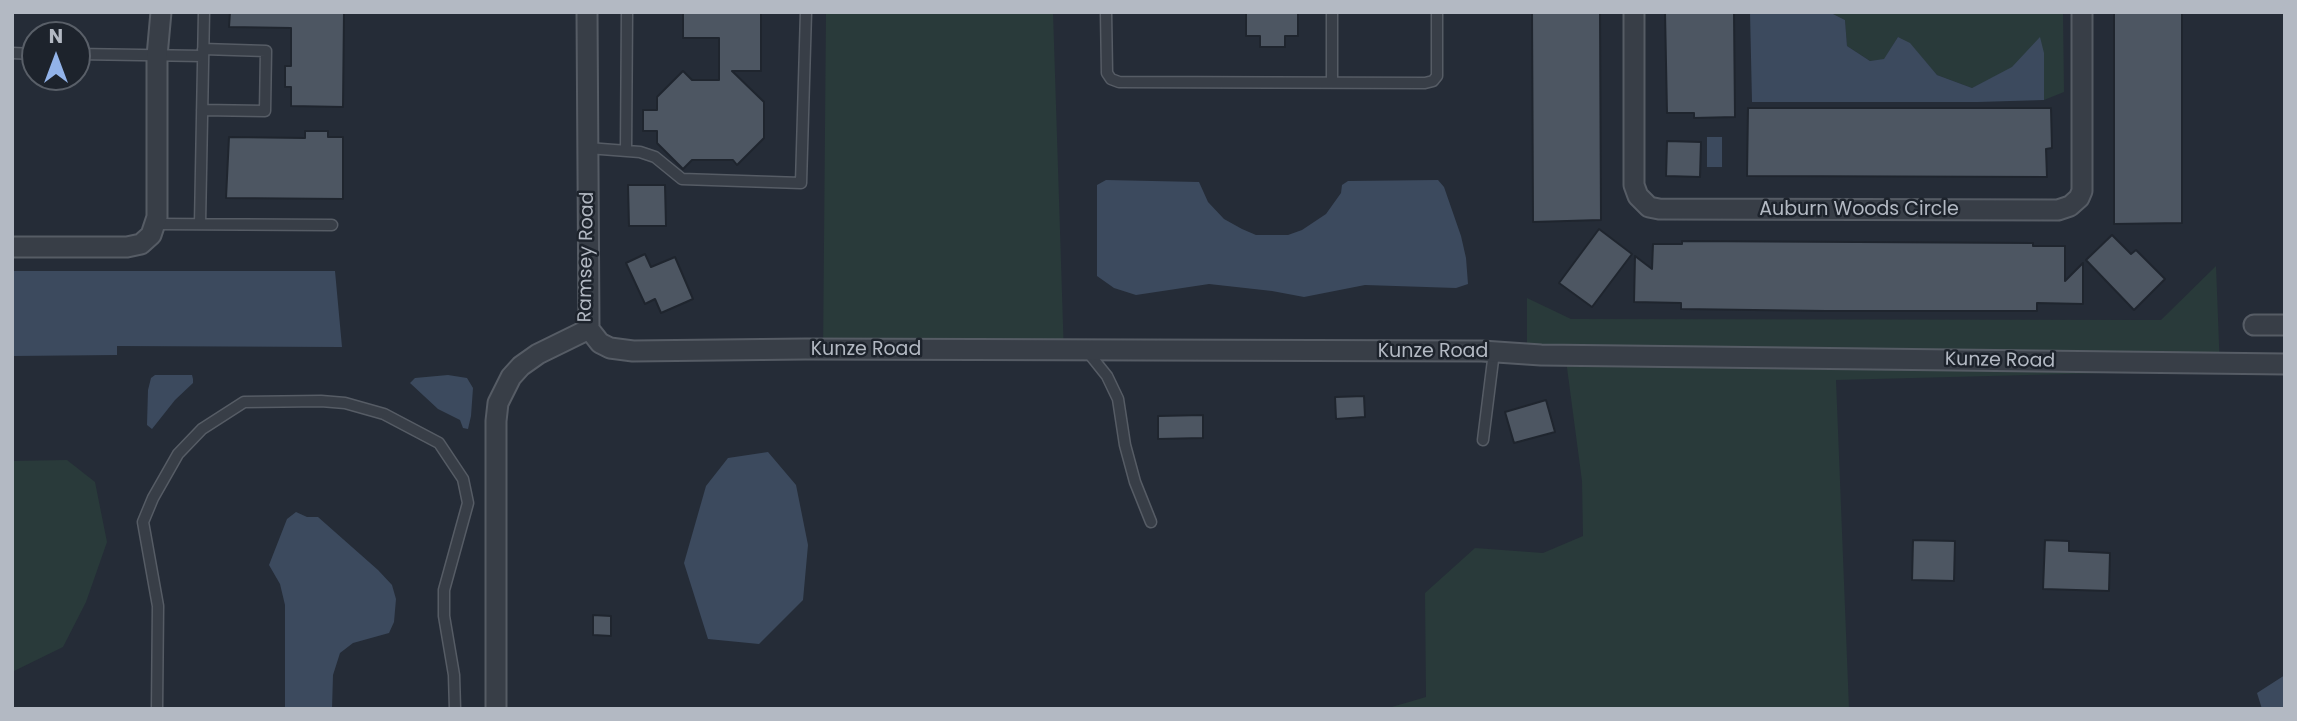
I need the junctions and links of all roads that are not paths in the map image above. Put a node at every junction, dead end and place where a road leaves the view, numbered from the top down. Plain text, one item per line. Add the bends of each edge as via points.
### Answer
1 (204, 12) edge
2 (587, 12) edge
3 (627, 12) edge
4 (806, 12) edge
5 (1106, 12) edge
6 (1332, 12) edge
7 (1437, 12) edge
8 (1634, 12) edge
9 (2082, 12) edge
10 (161, 14) edge
11 (203, 53) junction
12 (91, 54) edge
13 (157, 56) junction
14 (1332, 82) junction
15 (202, 110) junction
16 (588, 148) junction
17 (626, 151) junction
18 (156, 224) junction
19 (200, 224) junction
20 (332, 225) dead end
21 (12, 247) edge
22 (2254, 325) dead end
23 (2285, 325) edge
24 (589, 329) junction
25 (1087, 351) junction
26 (1494, 352) junction
27 (2285, 363) edge
28 (1483, 440) dead end
29 (1151, 522) dead end
30 (157, 709) edge
31 (455, 709) edge
32 (496, 709) edge

1 - 11 lane
2 - 16 street, Ramsey Road
3 - 17 lane
4 - 17 lane via 801,183 682,179 655,158
5 - 14 lane via 1107,72 1119,82
6 - 14 lane
7 - 14 lane via 1437,76 1433,81
8 - 9 street, Auburn Woods Circle via 1634,185 1649,207 2003,210 2058,210 2079,198
10 - 13 street
11 - 13 lane
11 - 15 lane
11 - 15 lane via 265,51 265,111
12 - 13 lane
13 - 18 street
15 - 19 lane
16 - 17 lane
16 - 24 street, Ramsey Road
18 - 19 lane
18 - 21 street via 147,240 134,246
19 - 20 lane
22 - 23 street
24 - 25 street, Kunze Road via 610,348 634,351
24 - 32 street, Ramsey Road via 521,366 498,403
25 - 26 street, Kunze Road
25 - 29 lane via 1118,399 1125,445
26 - 27 street, Kunze Road
26 - 28 lane
30 - 31 lane via 158,606 144,522 153,498 178,454 202,429 244,402 321,401 384,414 439,443 463,479 468,503 444,590

